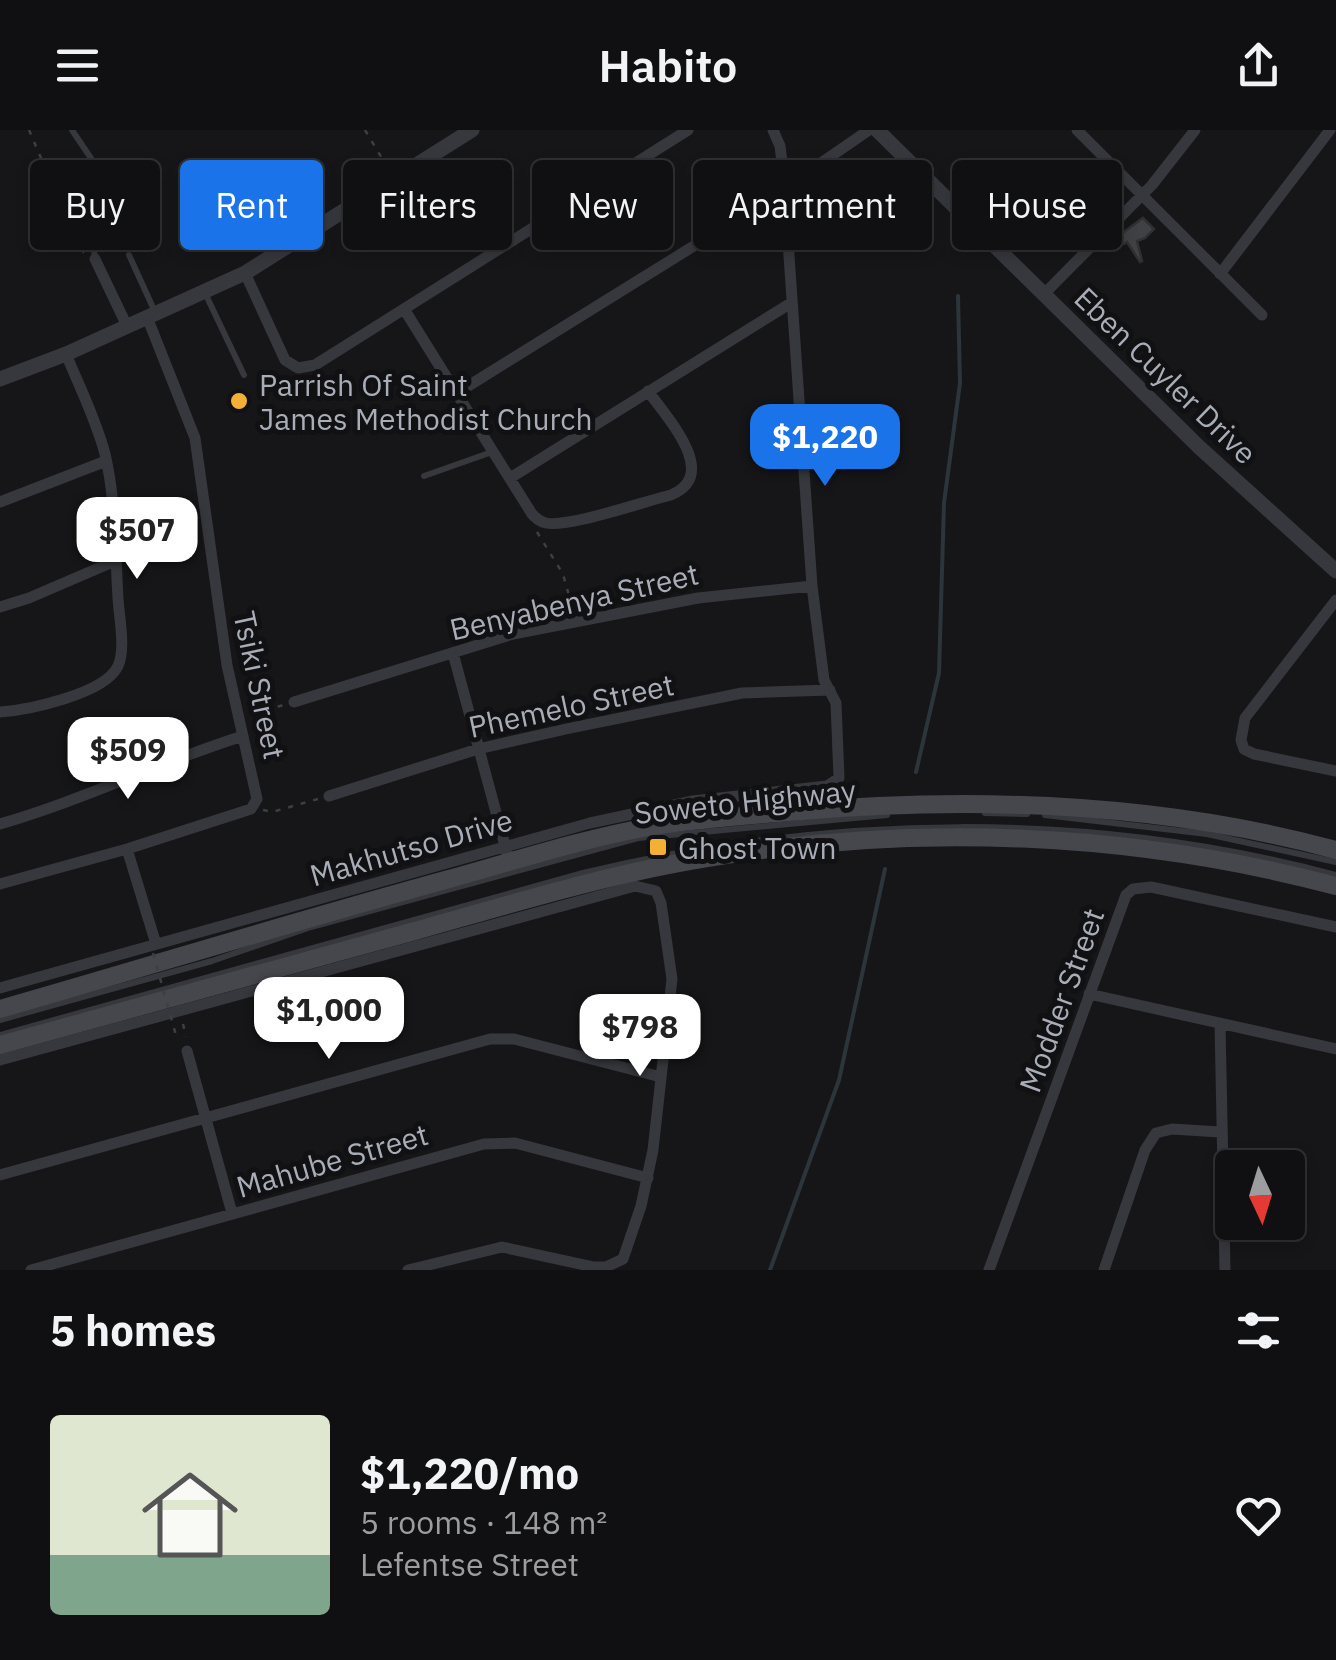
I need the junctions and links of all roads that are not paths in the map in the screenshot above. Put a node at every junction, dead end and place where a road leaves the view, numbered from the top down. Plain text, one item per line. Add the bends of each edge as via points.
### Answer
1 (72, 130) edge
2 (472, 130) edge
3 (688, 130) edge
4 (773, 130) edge
5 (869, 130) edge
6 (877, 130) edge
7 (1077, 130) edge
8 (1195, 130) edge
9 (1330, 130) edge
10 (781, 160) edge
11 (826, 160) edge
12 (1141, 196) junction
13 (693, 246) edge
14 (788, 250) edge
15 (130, 256) dead end
16 (95, 259) joint
17 (245, 273) junction
18 (1220, 274) junction
19 (204, 292) junction
20 (1044, 294) junction
21 (791, 303) junction
22 (404, 309) junction
23 (1262, 315) dead end
24 (152, 316) junction
25 (127, 326) junction
26 (66, 354) junction
27 (244, 374) dead end
28 (0, 380) edge
29 (648, 391) junction
30 (457, 393) junction
31 (494, 451) junction
32 (106, 461) junction
33 (424, 476) dead end
34 (510, 478) junction
35 (0, 502) edge
36 (115, 561) junction
37 (1336, 571) edge
38 (812, 586) junction
39 (1336, 600) edge
40 (0, 607) edge
41 (453, 653) junction
42 (830, 690) junction
43 (294, 702) road end
44 (0, 712) edge
45 (243, 736) junction
46 (478, 749) junction
47 (1336, 772) edge
48 (329, 796) road end
49 (0, 824) edge
50 (127, 850) junction
51 (1336, 850) edge
52 (507, 855) junction
53 (1336, 862) edge
54 (1336, 875) edge
55 (0, 884) edge
56 (1336, 886) edge
57 (1336, 927) edge
58 (155, 948) junction
59 (0, 988) edge
60 (1089, 994) junction
61 (0, 1009) edge
62 (0, 1020) edge
63 (1220, 1023) junction
64 (0, 1035) edge
65 (0, 1045) edge
66 (1336, 1049) edge
67 (187, 1051) dead end
68 (0, 1060) edge
69 (660, 1077) junction
70 (205, 1118) junction
71 (1220, 1132) junction
72 (0, 1175) edge
73 (648, 1178) junction
74 (232, 1214) junction
75 (31, 1270) edge
76 (408, 1270) edge
77 (989, 1270) edge
78 (1104, 1270) edge
79 (1225, 1270) edge

1 - 16 lane via 112,188 92,236
2 - 17 street
3 - 22 street
4 - 10 street
5 - 11 street
6 - 20 street, Eben Cuyler Drive
7 - 12 street
8 - 12 street
9 - 18 street
12 - 18 street
12 - 20 street
13 - 30 street
14 - 21 street
15 - 24 lane
16 - 25 street
17 - 19 street
17 - 22 street via 284,360 298,368 321,362
18 - 23 street
19 - 24 street
19 - 27 lane
20 - 37 street, Eben Cuyler Drive via 1199,448
21 - 29 street
21 - 38 street
22 - 30 street
24 - 25 street
24 - 45 street, Tsiki Street via 196,438 222,638
25 - 26 street
26 - 28 street
26 - 32 street
29 - 34 street
29 - 34 street via 692,456 684,487 549,524 532,514
30 - 31 street
31 - 33 lane
31 - 34 street
32 - 35 street
32 - 36 street
36 - 40 street
36 - 44 street via 121,651 111,676 55,702
38 - 41 street, Benyabenya Street via 733,592 576,621
38 - 42 street via 819,656
39 - 47 street via 1245,718 1240,740 1254,754
41 - 43 street, Benyabenya Street
41 - 46 street
42 - 46 street, Phemelo Street via 742,694
42 - 52 street, Makhutso Drive via 839,778 828,786 694,801 590,823
45 - 49 street
45 - 50 street, Tsiki Street via 258,794 253,807
46 - 48 street, Phemelo Street
46 - 52 street
50 - 55 street
50 - 58 street
51 - 52 main road, Soweto Highway via 1134,813 972,803 694,820
52 - 58 street, Makhutso Drive
52 - 61 main road, Soweto Highway
53 - 62 lane, Soweto Highway via 1207,834 1046,815 895,814 668,834 330,922
54 - 64 lane, Soweto Highway via 1186,844 1062,830 910,827 791,835 583,873
56 - 65 main road, Soweto Highway via 1194,856 1038,839 869,840 758,850 605,880
57 - 60 street, Modder Street via 1133,888
58 - 59 street, Makhutso Drive
60 - 63 street
60 - 77 street, Modder Street
63 - 66 street
63 - 71 street
67 - 70 street
68 - 69 street via 635,886 656,891 660,899 672,970
69 - 70 street via 514,1039 490,1039
69 - 73 street
70 - 72 street
70 - 74 street
71 - 78 street via 1156,1132
71 - 79 street
73 - 74 street, Mahube Street via 497,1142
73 - 76 street via 628,1249 617,1263 594,1267 502,1246
74 - 75 street, Mahube Street

